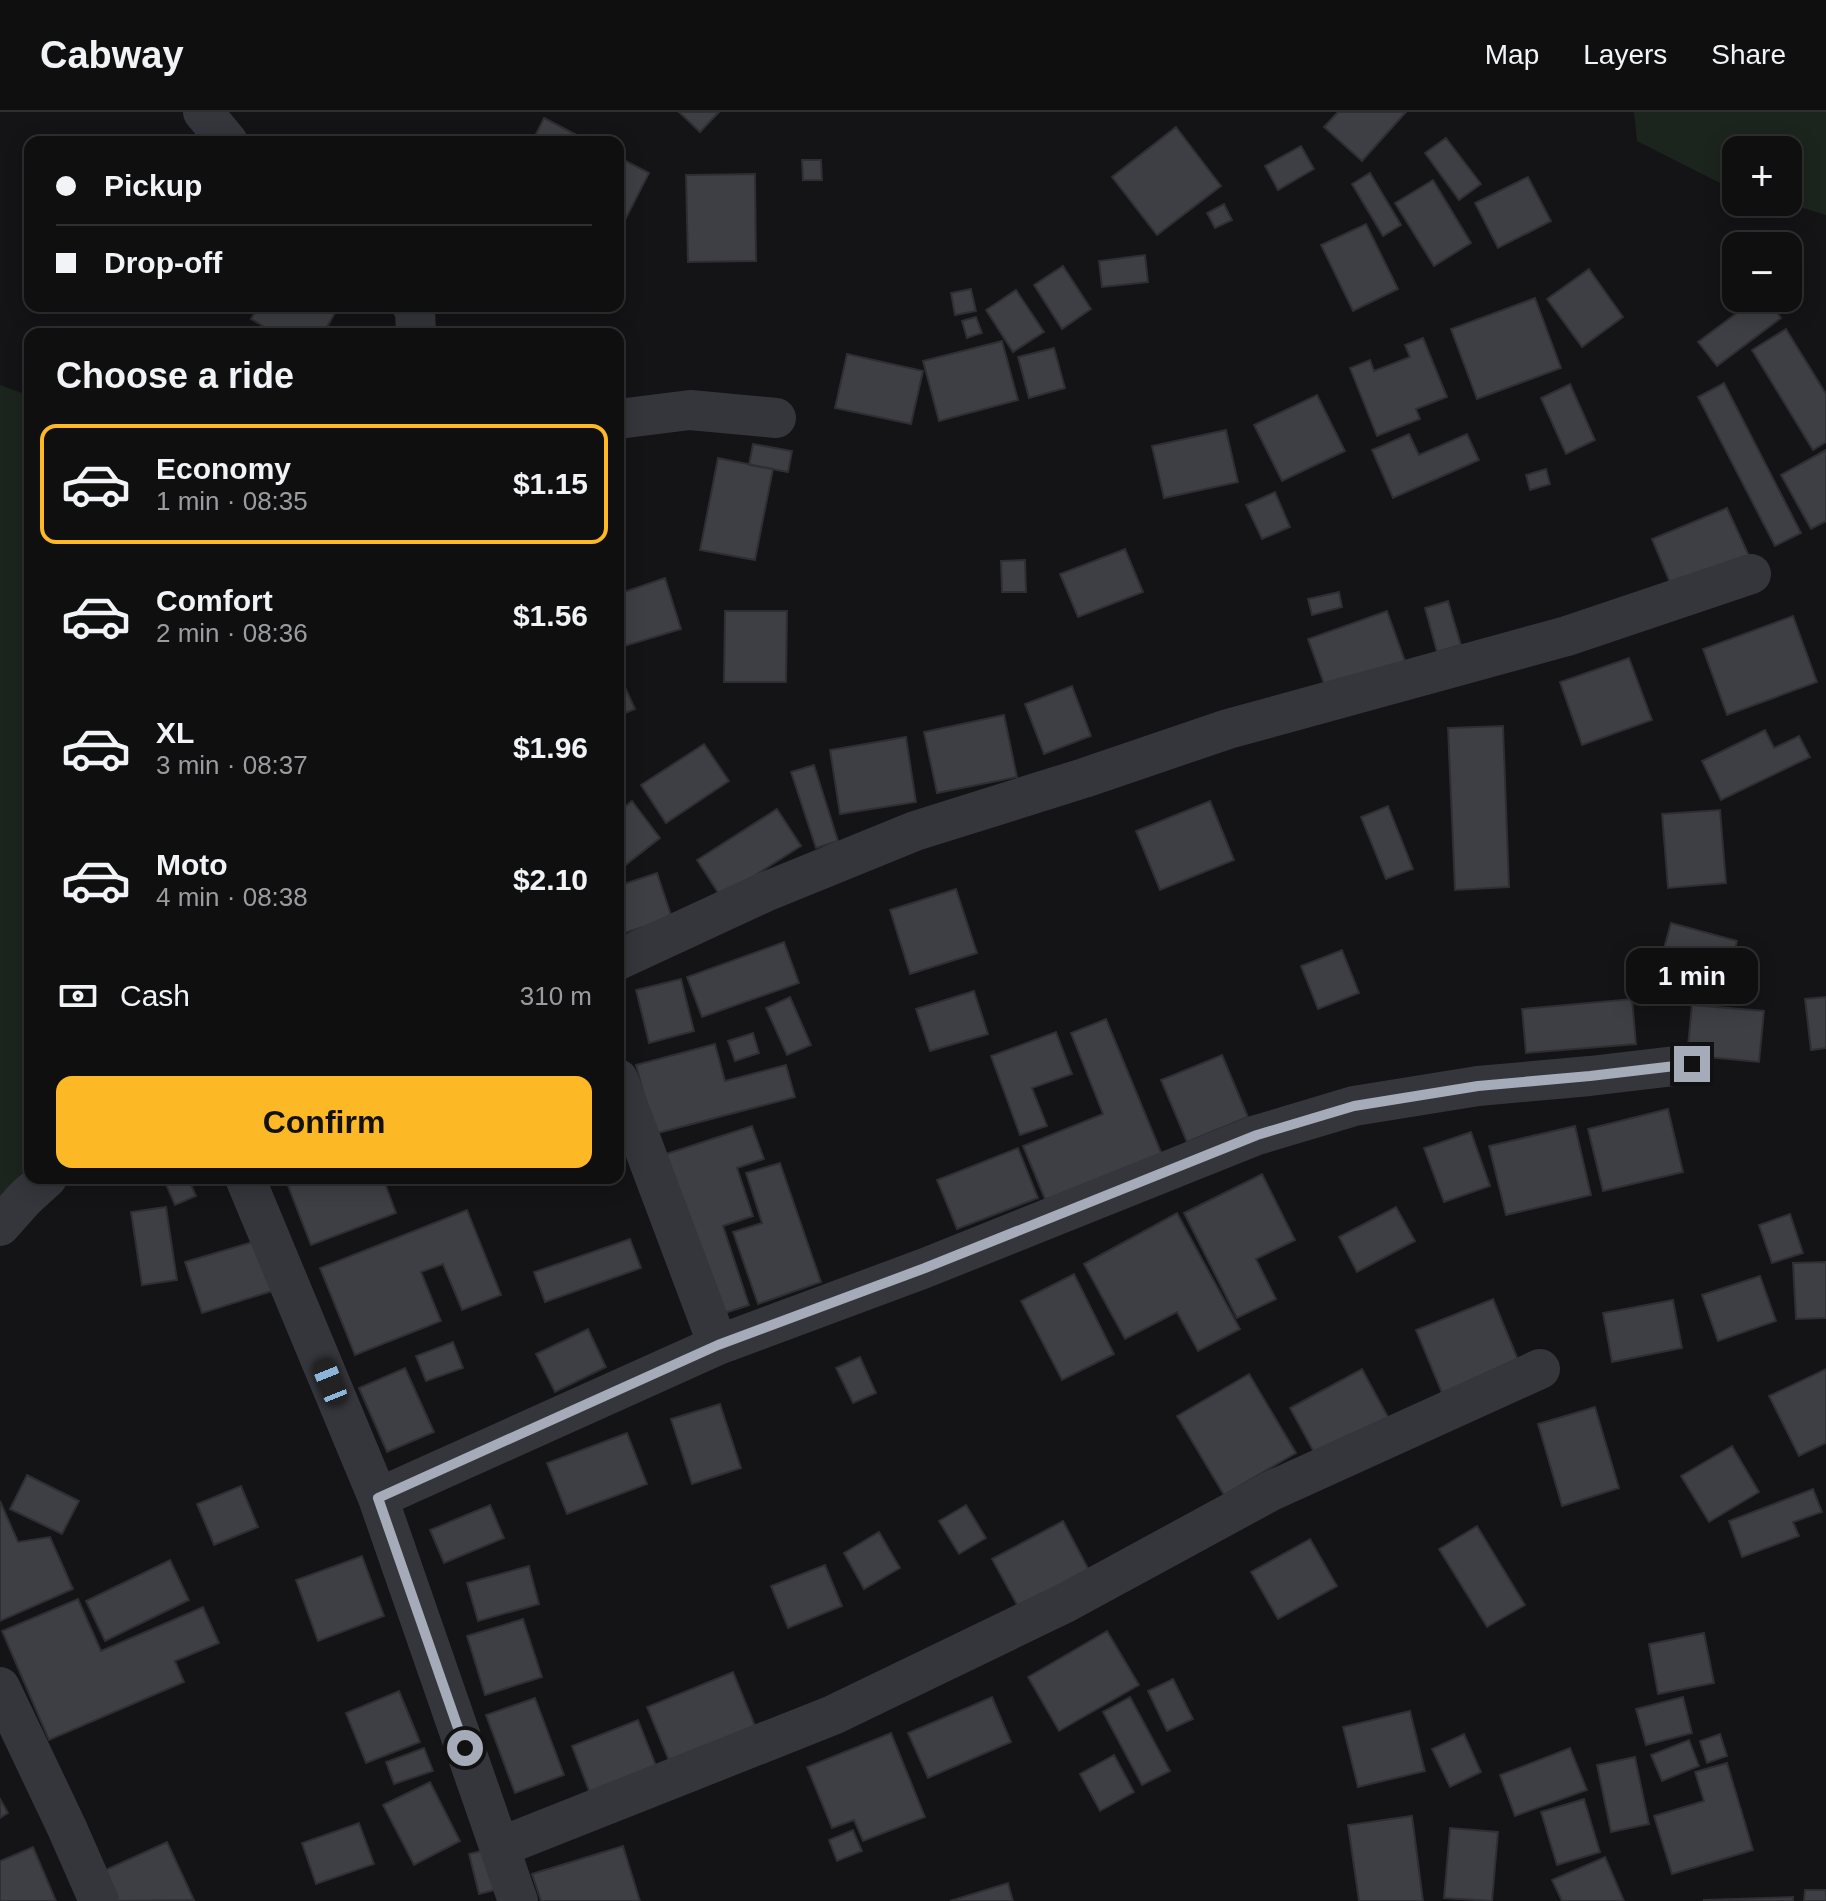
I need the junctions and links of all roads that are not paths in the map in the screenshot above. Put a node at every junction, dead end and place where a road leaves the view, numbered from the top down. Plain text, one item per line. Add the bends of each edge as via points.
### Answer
1 (203, 112) edge
2 (223, 136) edge
3 (624, 418) edge
4 (776, 418) dead end
5 (1751, 574) dead end
6 (624, 957) edge
7 (1692, 1064) dead end
8 (624, 1095) edge
9 (40, 1184) edge
10 (247, 1184) edge
11 (0, 1226) edge
12 (718, 1345) junction
13 (1540, 1369) dead end
14 (378, 1498) junction
15 (0, 1687) edge
16 (500, 1847) junction
17 (99, 1901) edge
18 (518, 1901) edge

1 - 2 street
3 - 4 street via 690,410
5 - 6 street via 1567,636 1228,729 915,831
7 - 12 street via 1478,1086 1340,1110 1257,1135
8 - 12 street
9 - 11 street
10 - 14 street
12 - 14 street
13 - 16 street via 1271,1491 1065,1603 833,1715
14 - 16 street
15 - 17 street
16 - 18 street

